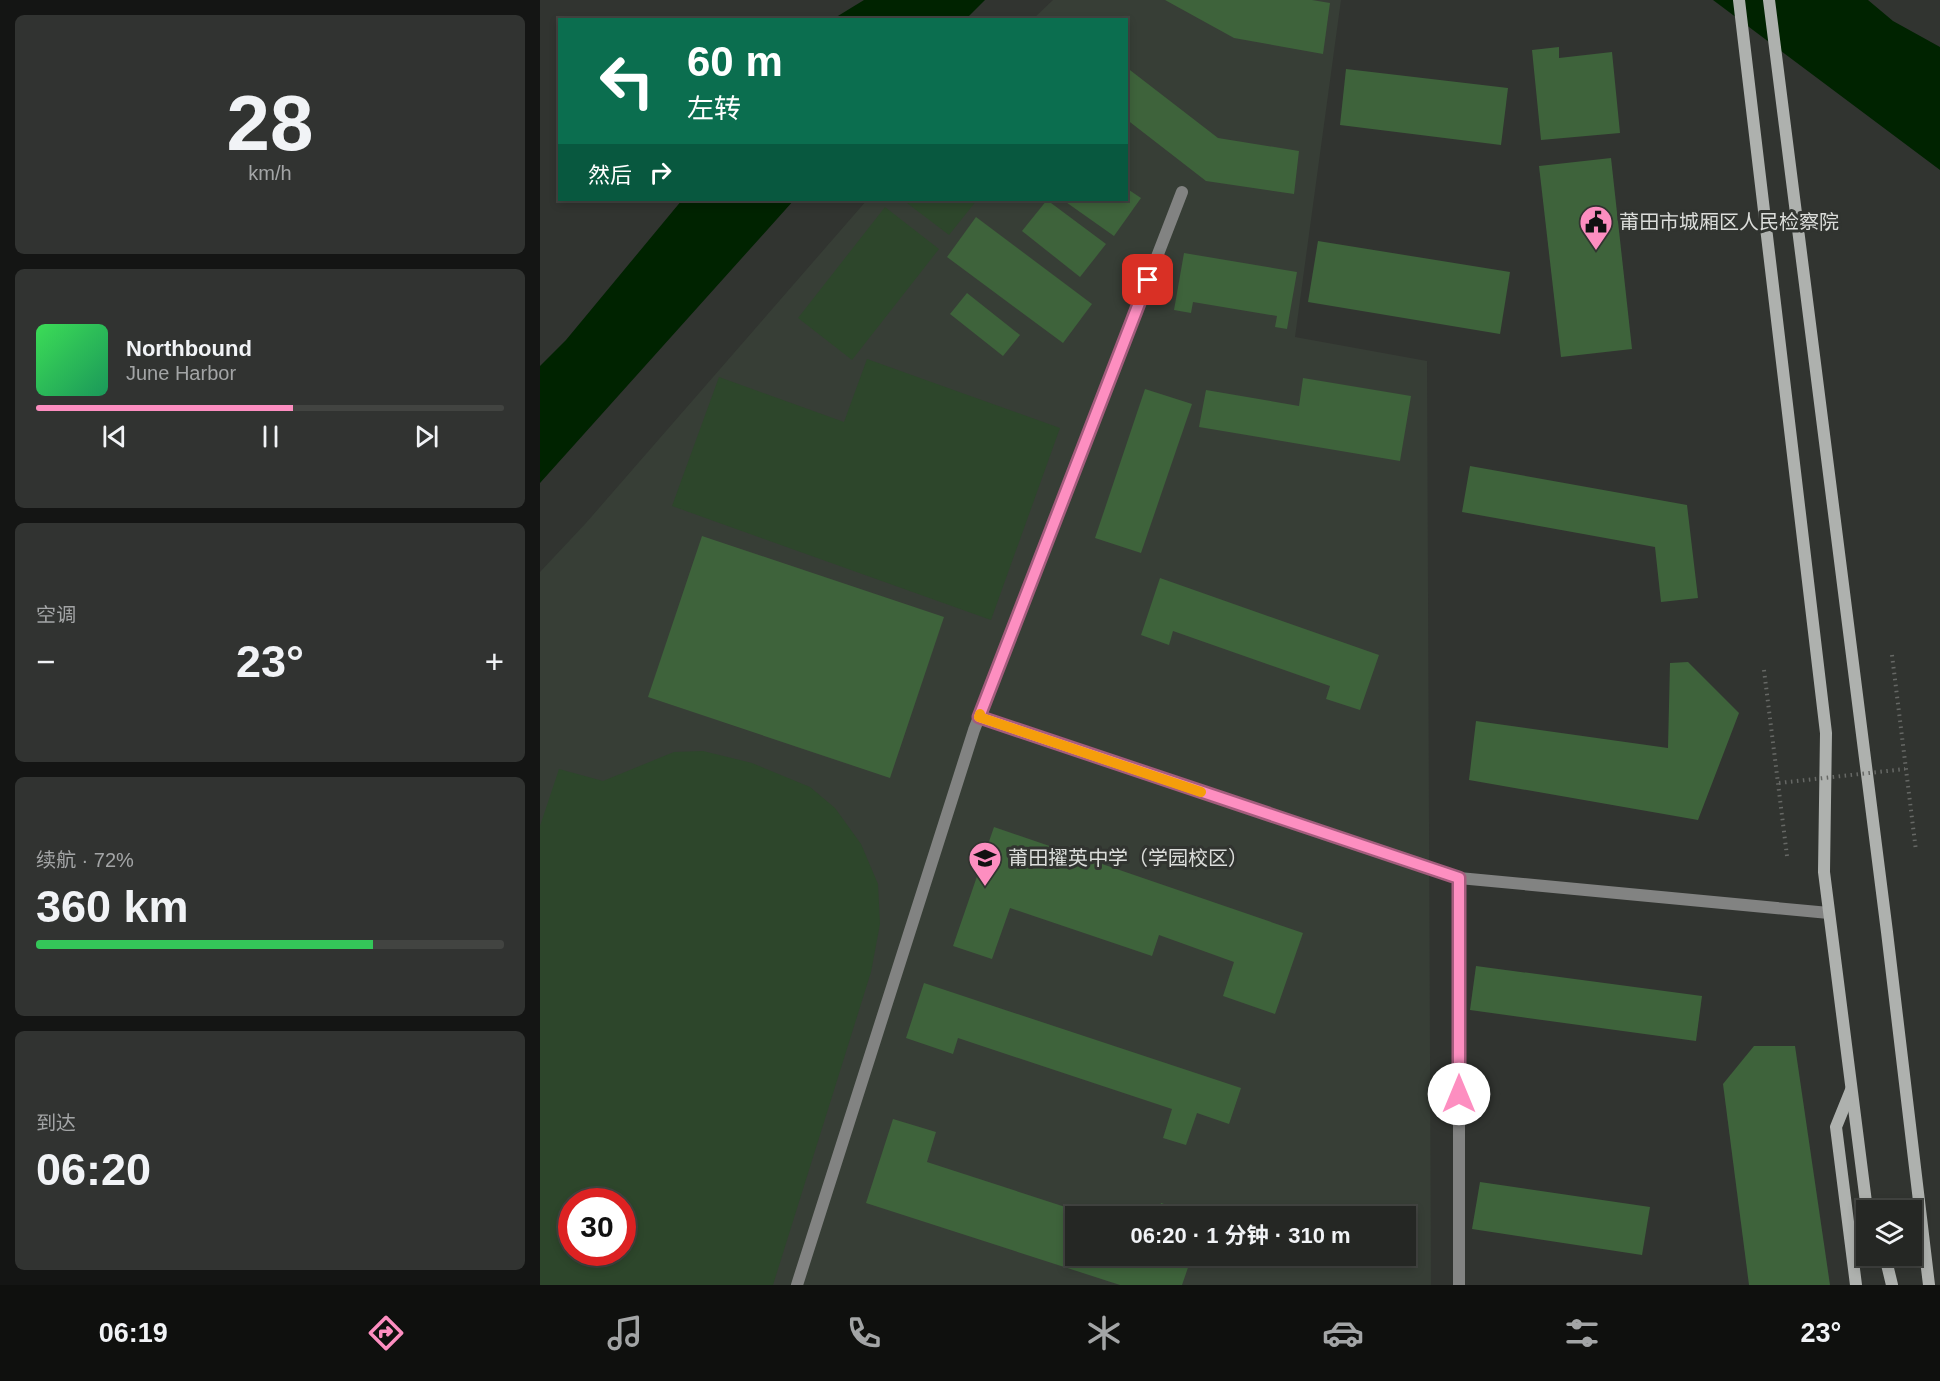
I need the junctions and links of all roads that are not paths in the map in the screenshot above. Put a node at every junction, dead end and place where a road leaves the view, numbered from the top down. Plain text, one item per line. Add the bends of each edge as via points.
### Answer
1 (1738, 0) edge
2 (1768, 0) edge
3 (1182, 192) dead end
4 (979, 717) junction
5 (1459, 878) junction
6 (1829, 913) junction
7 (1851, 1089) junction
8 (1866, 1200) edge
9 (1887, 1266) edge
10 (797, 1285) edge
11 (1459, 1285) edge
12 (1856, 1285) edge
13 (1892, 1285) edge
14 (1929, 1285) edge

1 - 6 main road via 1826,733 1824,872
2 - 14 main road
3 - 4 street
4 - 5 street
4 - 10 street
5 - 6 street
5 - 11 street
6 - 7 main road
7 - 8 main road
7 - 12 main road via 1836,1127
9 - 13 main road

